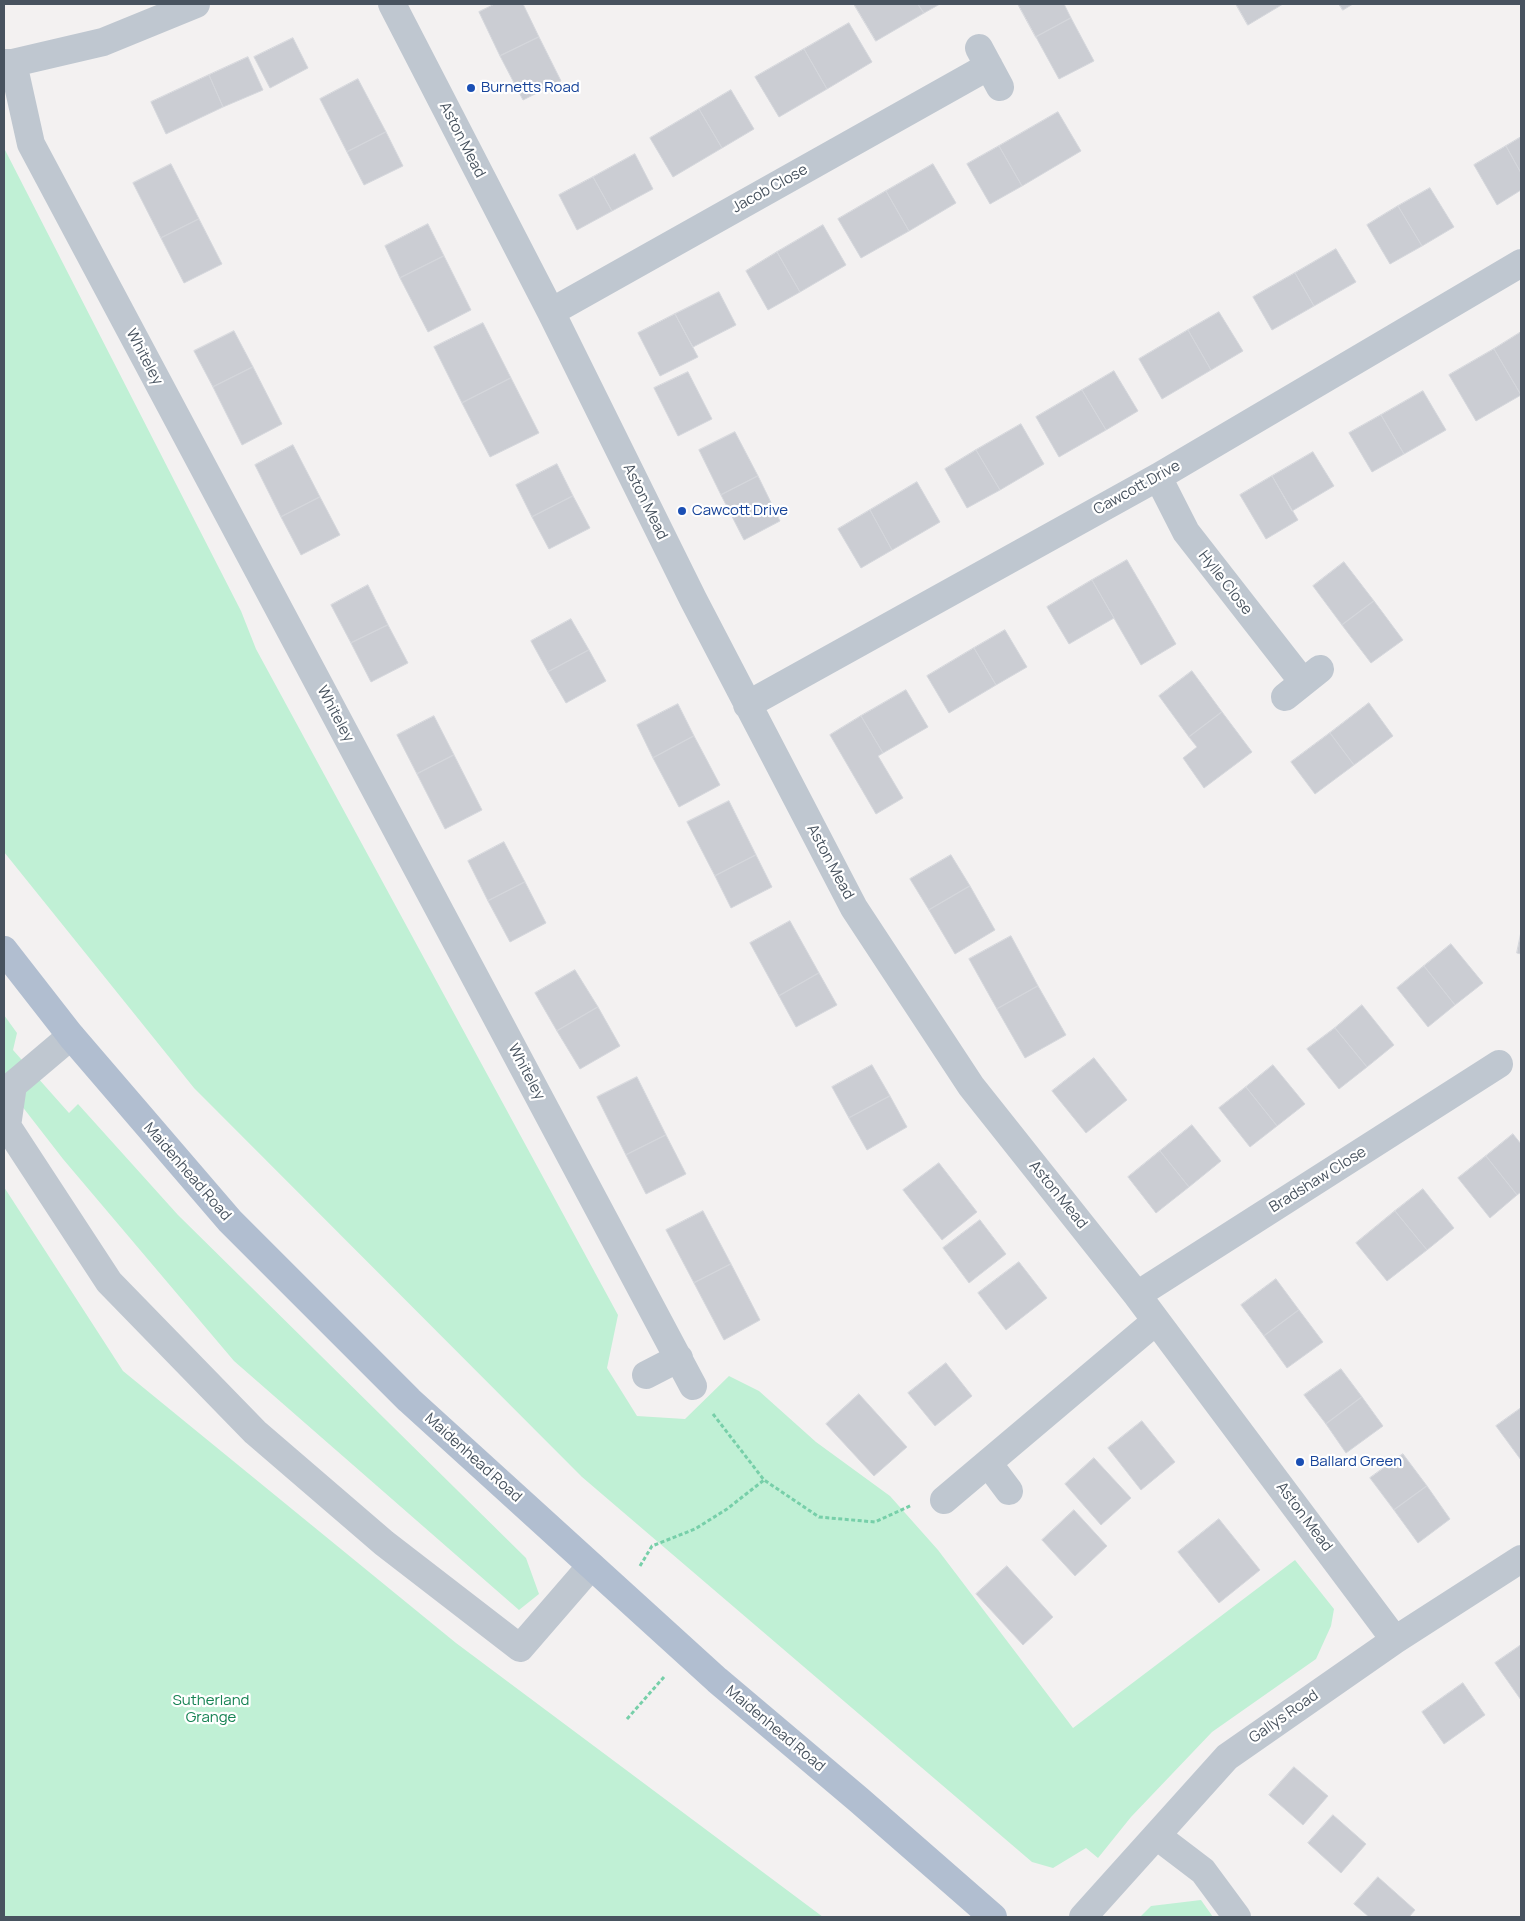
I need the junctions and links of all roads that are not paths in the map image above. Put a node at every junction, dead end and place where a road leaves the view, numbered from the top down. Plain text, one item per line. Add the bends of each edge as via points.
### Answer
1 (196, 4) edge
2 (392, 4) edge
3 (8, 63) edge
4 (989, 67) dead end
5 (1521, 263) edge
6 (550, 312) junction
7 (1158, 477) junction
8 (1303, 683) dead end
9 (747, 705) junction
10 (4, 950) edge
11 (71, 1036) junction
12 (1499, 1064) dead end
13 (1137, 1295) junction
14 (1156, 1321) junction
15 (679, 1358) junction
16 (646, 1375) dead end
17 (693, 1386) road end
18 (988, 1463) junction
19 (1009, 1491) dead end
20 (944, 1500) road end
21 (1521, 1559) edge
22 (591, 1566) junction
23 (1395, 1640) junction
24 (1157, 1836) junction
25 (993, 1917) edge
26 (1083, 1917) edge
27 (1237, 1917) edge

1 - 3 street via 103,42
2 - 6 street, Aston Mead
3 - 15 street, Whiteley via 31,144
4 - 6 street, Jacob Close
5 - 7 street, Cawcott Drive
6 - 9 street, Aston Mead
7 - 8 street, Hylle Close via 1186,532
7 - 9 street, Cawcott Drive
9 - 13 street, Aston Mead via 854,908 971,1086
10 - 11 main road, Maidenhead Road
11 - 22 main road, Maidenhead Road via 230,1221 409,1400
11 - 22 street via 13,1085 7,1126 109,1282 255,1432 384,1543 520,1648
12 - 13 street, Bradshaw Close
13 - 14 street, Aston Mead
14 - 18 street
14 - 23 street, Aston Mead
15 - 16 street
15 - 17 street, Whiteley
18 - 19 street
18 - 20 street
21 - 23 street, Gallys Road
22 - 25 main road, Maidenhead Road via 717,1680
23 - 24 street, Gallys Road via 1227,1757
24 - 26 street, Gallys Road
24 - 27 street via 1202,1871

